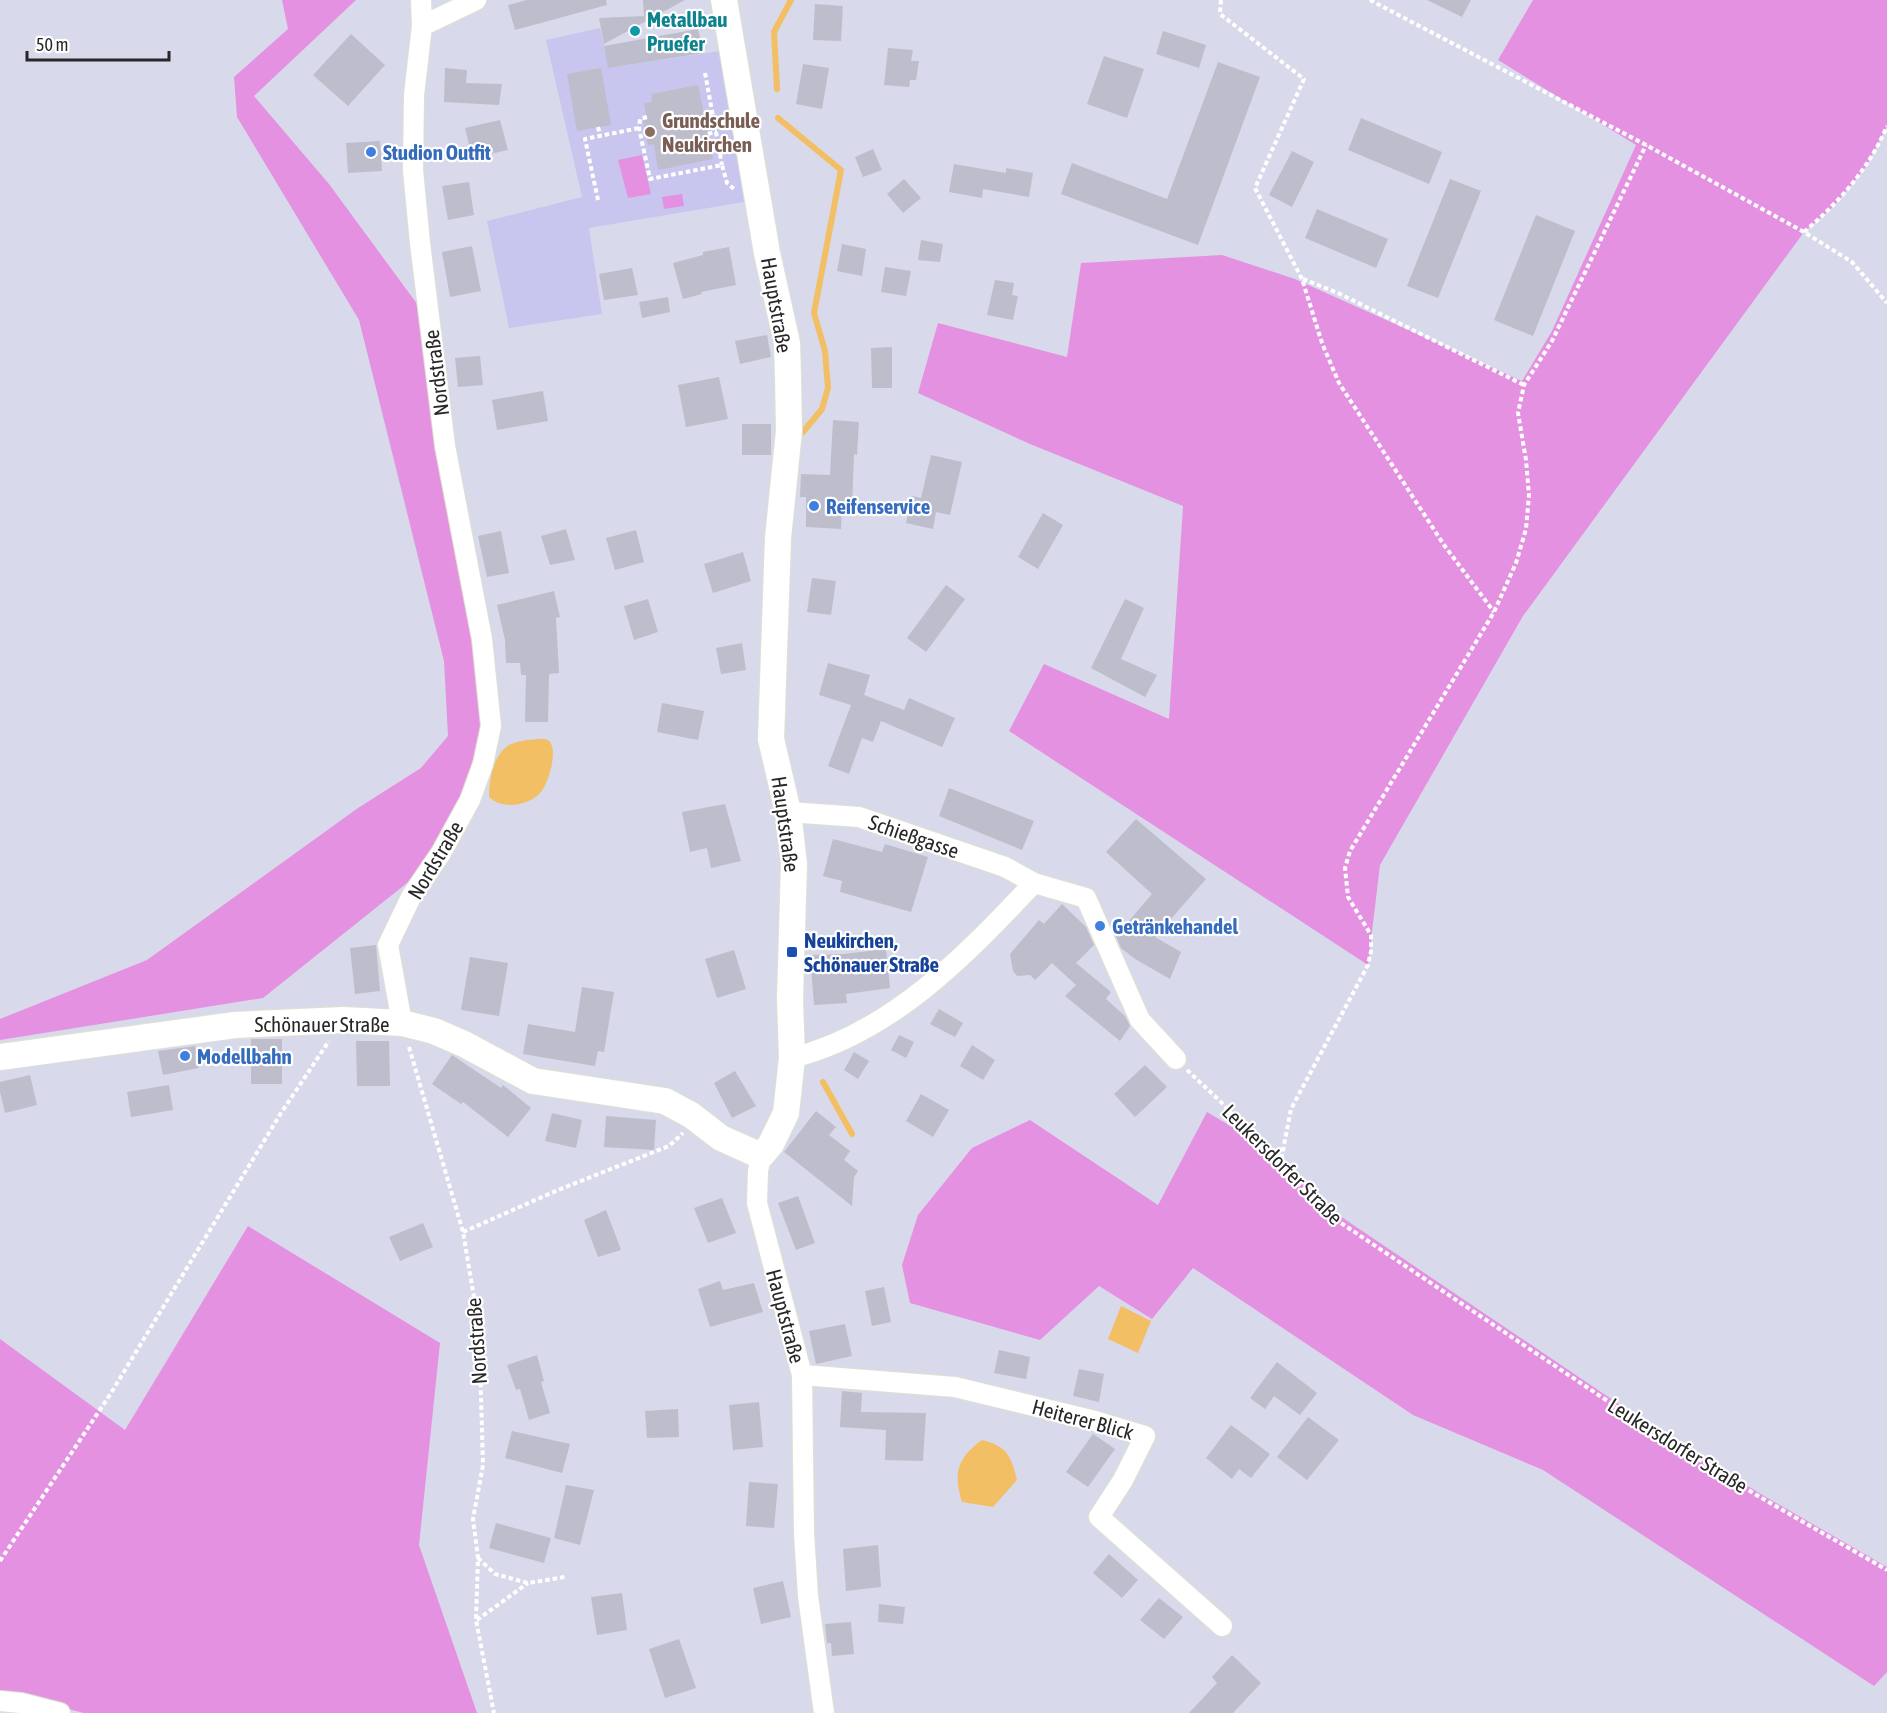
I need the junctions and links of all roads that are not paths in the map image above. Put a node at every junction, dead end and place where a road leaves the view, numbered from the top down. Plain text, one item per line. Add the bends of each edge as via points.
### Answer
1 (421, 0) edge
2 (476, 0) edge
3 (724, 0) edge
4 (422, 26) junction
5 (788, 812) junction
6 (1034, 883) junction
7 (402, 1023) junction
8 (0, 1057) edge
9 (792, 1058) junction
10 (1176, 1059) road end
11 (761, 1156) junction
12 (802, 1375) junction
13 (1222, 1626) dead end
14 (0, 1701) edge
15 (60, 1713) edge
16 (824, 1713) edge

1 - 4 street, Nordstraße
2 - 4 street
3 - 5 street, Hauptstraße via 767,253 787,343 789,431 778,538 771,739
4 - 7 street, Nordstraße via 414,95 419,233 445,447 482,639 491,726 470,800 411,897 388,945
5 - 6 street, Schießgasse via 859,818 1005,867
5 - 9 street, Hauptstraße via 794,864
6 - 9 street via 979,941 917,995 867,1028 816,1052
6 - 10 street via 1086,898 1140,1020
7 - 8 street, Schönauer Straße via 343,1020 235,1025
7 - 11 street, Schönauer Straße via 464,1044 532,1081 665,1101 721,1138
9 - 11 street, Hauptstraße via 786,1113
11 - 12 street, Hauptstraße via 757,1203
12 - 13 street, Heiterer Blick via 955,1387 1095,1420 1145,1436 1100,1517
12 - 16 street, Hauptstraße via 808,1596
14 - 15 street

